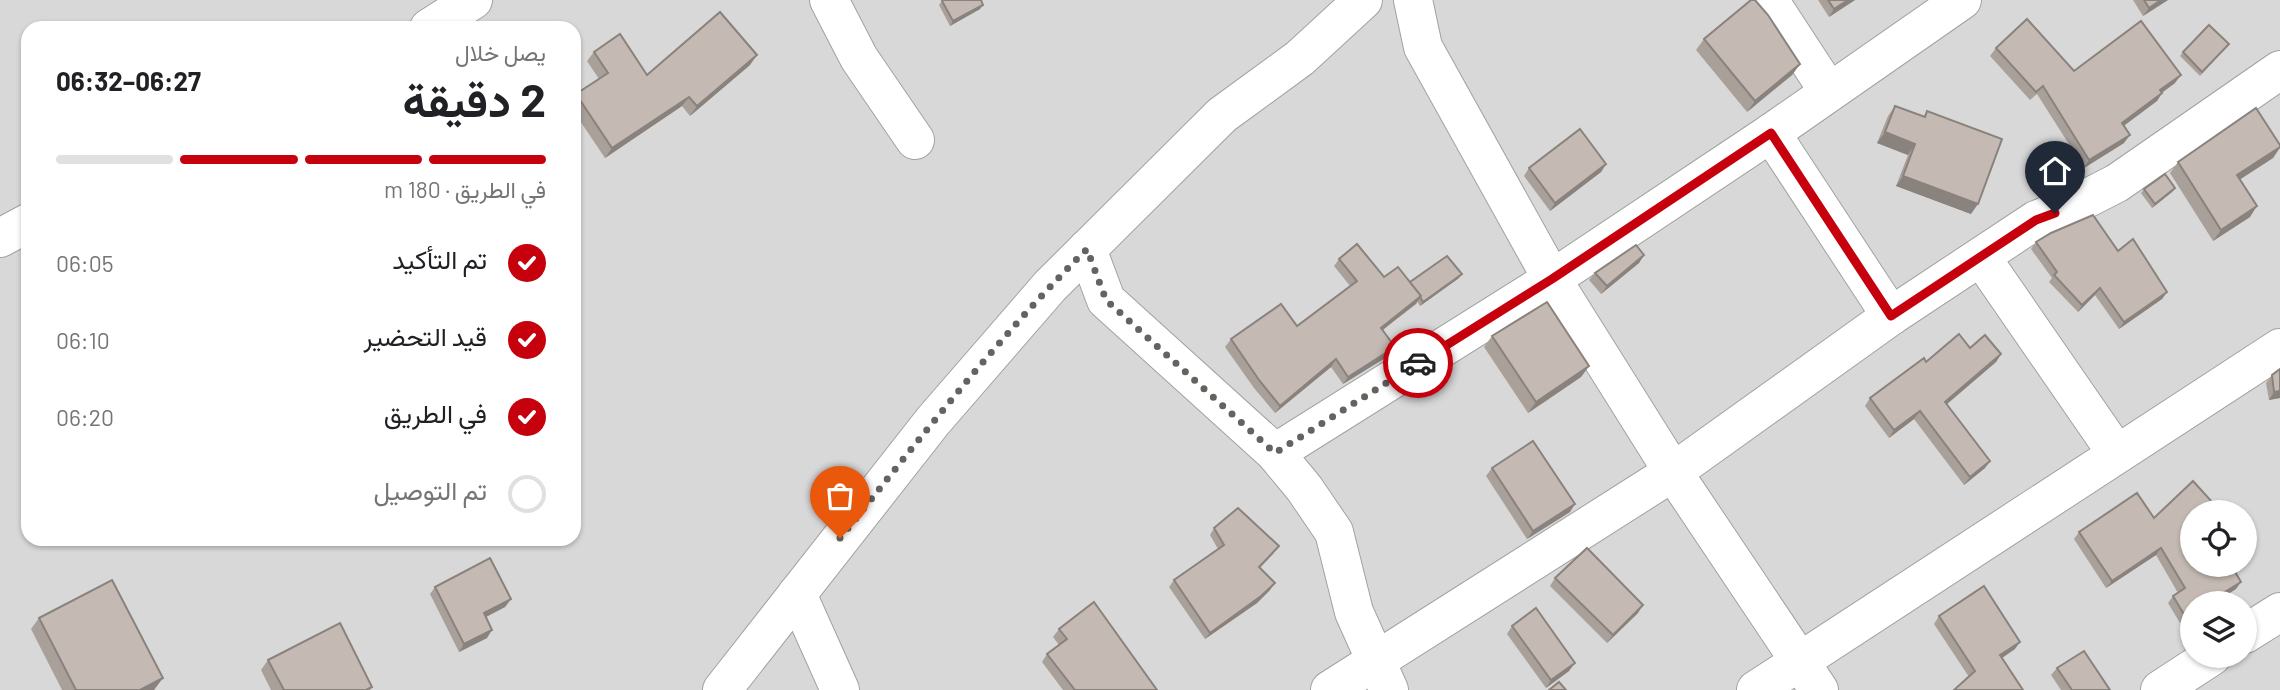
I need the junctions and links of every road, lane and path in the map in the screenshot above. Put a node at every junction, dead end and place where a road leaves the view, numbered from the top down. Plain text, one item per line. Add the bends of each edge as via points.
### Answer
1 (473, 0) edge
2 (829, 0) edge
3 (1363, 0) edge
4 (1413, 0) edge
5 (1769, 0) edge
6 (1962, 0) edge
7 (440, 21) edge
8 (2280, 70) edge
9 (1829, 92) junction
10 (1771, 133) junction
11 (915, 140) dead end
12 (21, 226) edge
13 (0, 238) edge
14 (1087, 249) junction
15 (1981, 257) junction
16 (1552, 279) junction
17 (1891, 316) junction
18 (2280, 348) edge
19 (1275, 453) junction
20 (2117, 454) junction
21 (1673, 472) junction
22 (797, 594) junction
23 (2280, 612) edge
24 (2257, 626) edge
25 (2194, 668) edge
26 (1382, 675) edge
27 (1810, 675) edge
28 (722, 690) edge
29 (840, 690) edge
30 (1330, 690) edge
31 (1756, 690) edge
32 (2160, 690) edge

1 - 7 street
2 - 11 street via 859,58
3 - 14 street via 1300,58 1222,115
4 - 16 street via 1423,47
5 - 9 street
6 - 9 street
8 - 15 street via 2117,183 2036,220
9 - 10 street
10 - 16 street
10 - 17 street
12 - 13 street
14 - 19 street via 1106,300
14 - 22 street via 933,421
15 - 17 street
15 - 20 street
16 - 19 street
16 - 21 street
17 - 21 street
18 - 20 street
19 - 26 street via 1334,532 1354,612
20 - 27 street
21 - 26 street
21 - 27 street
22 - 28 street
22 - 29 street
23 - 24 street
25 - 32 street
26 - 30 street
27 - 31 street

